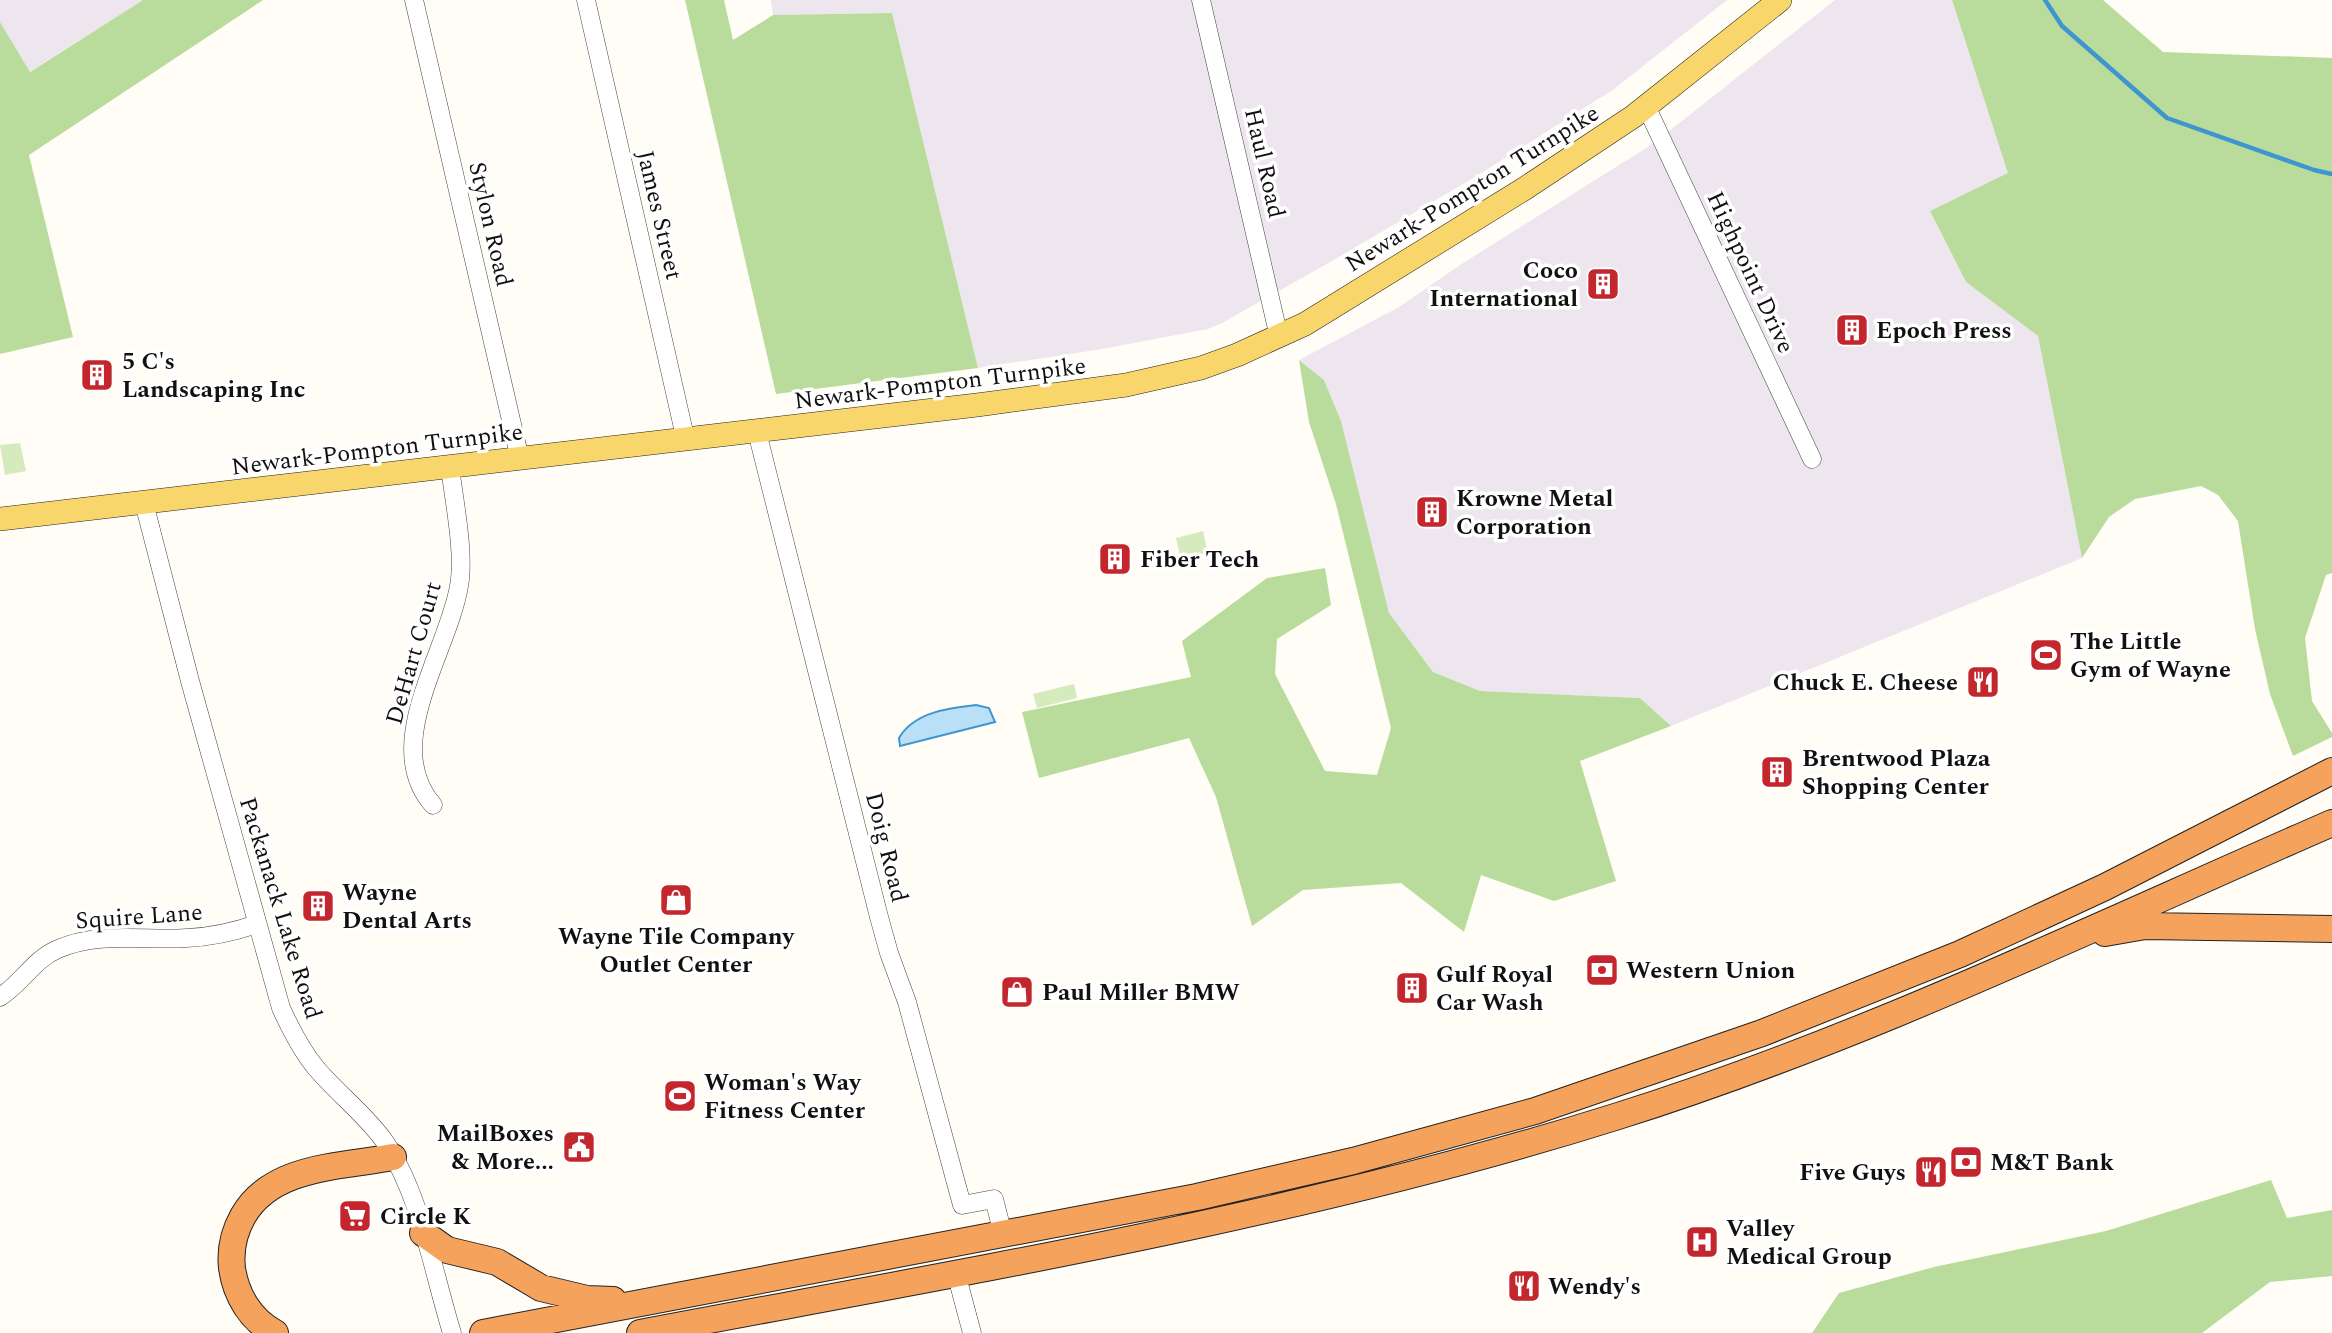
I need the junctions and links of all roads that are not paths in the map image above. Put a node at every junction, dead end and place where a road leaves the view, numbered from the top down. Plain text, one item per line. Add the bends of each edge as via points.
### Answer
1 (414, 0) edge
2 (586, 0) edge
3 (1201, 0) edge
4 (1780, 0) edge
5 (1646, 106) junction
6 (1279, 337) junction
7 (757, 432) junction
8 (686, 441) junction
9 (520, 459) junction
10 (1812, 459) dead end
11 (450, 467) junction
12 (144, 503) junction
13 (0, 519) edge
14 (2332, 771) edge
15 (433, 805) dead end
16 (2332, 806) edge
17 (2332, 823) edge
18 (2158, 898) junction
19 (257, 924) junction
20 (2332, 929) edge
21 (2072, 939) junction
22 (0, 997) edge
23 (393, 1157) junction
24 (423, 1233) junction
25 (1003, 1234) junction
26 (956, 1273) junction
27 (653, 1301) junction
28 (275, 1333) edge
29 (452, 1333) edge
30 (483, 1333) edge
31 (640, 1333) edge
32 (972, 1333) edge

1 - 9 street, Stylon Road
2 - 8 street, James Street
3 - 6 street, Haul Road
4 - 5 main road, Newark-Pompton Turnpike
5 - 6 main road, Newark-Pompton Turnpike via 1514,195
5 - 10 street, Highpoint Drive
6 - 7 main road, Newark-Pompton Turnpike via 1201,368 1126,385
7 - 8 main road, Newark-Pompton Turnpike
7 - 25 street, Doig Road via 883,929 962,1205 994,1199
8 - 9 main road, Newark-Pompton Turnpike
9 - 11 main road, Newark-Pompton Turnpike
11 - 12 main road, Newark-Pompton Turnpike
11 - 15 street, DeHart Court via 460,583 414,733 414,773
12 - 13 main road, Newark-Pompton Turnpike
12 - 19 street, Packanack Lake Road
14 - 25 highway via 2117,881 1960,954 1713,1052 1522,1115 1353,1161
16 - 18 highway
17 - 18 highway
18 - 21 highway
19 - 22 street, Squire Lane via 186,939 128,937 77,943 42,958
19 - 23 street, Packanack Lake Road via 281,1008 300,1048
20 - 21 highway via 2145,926
21 - 26 highway via 1772,1063 1518,1147 1224,1221
23 - 24 street, Packanack Lake Road
23 - 28 highway via 307,1172 280,1181 251,1203 234,1236 233,1277 249,1312
24 - 27 highway via 447,1251 497,1262 541,1288 587,1299
24 - 29 street, Packanack Lake Road
25 - 27 highway
26 - 31 highway
26 - 32 street
27 - 30 highway

